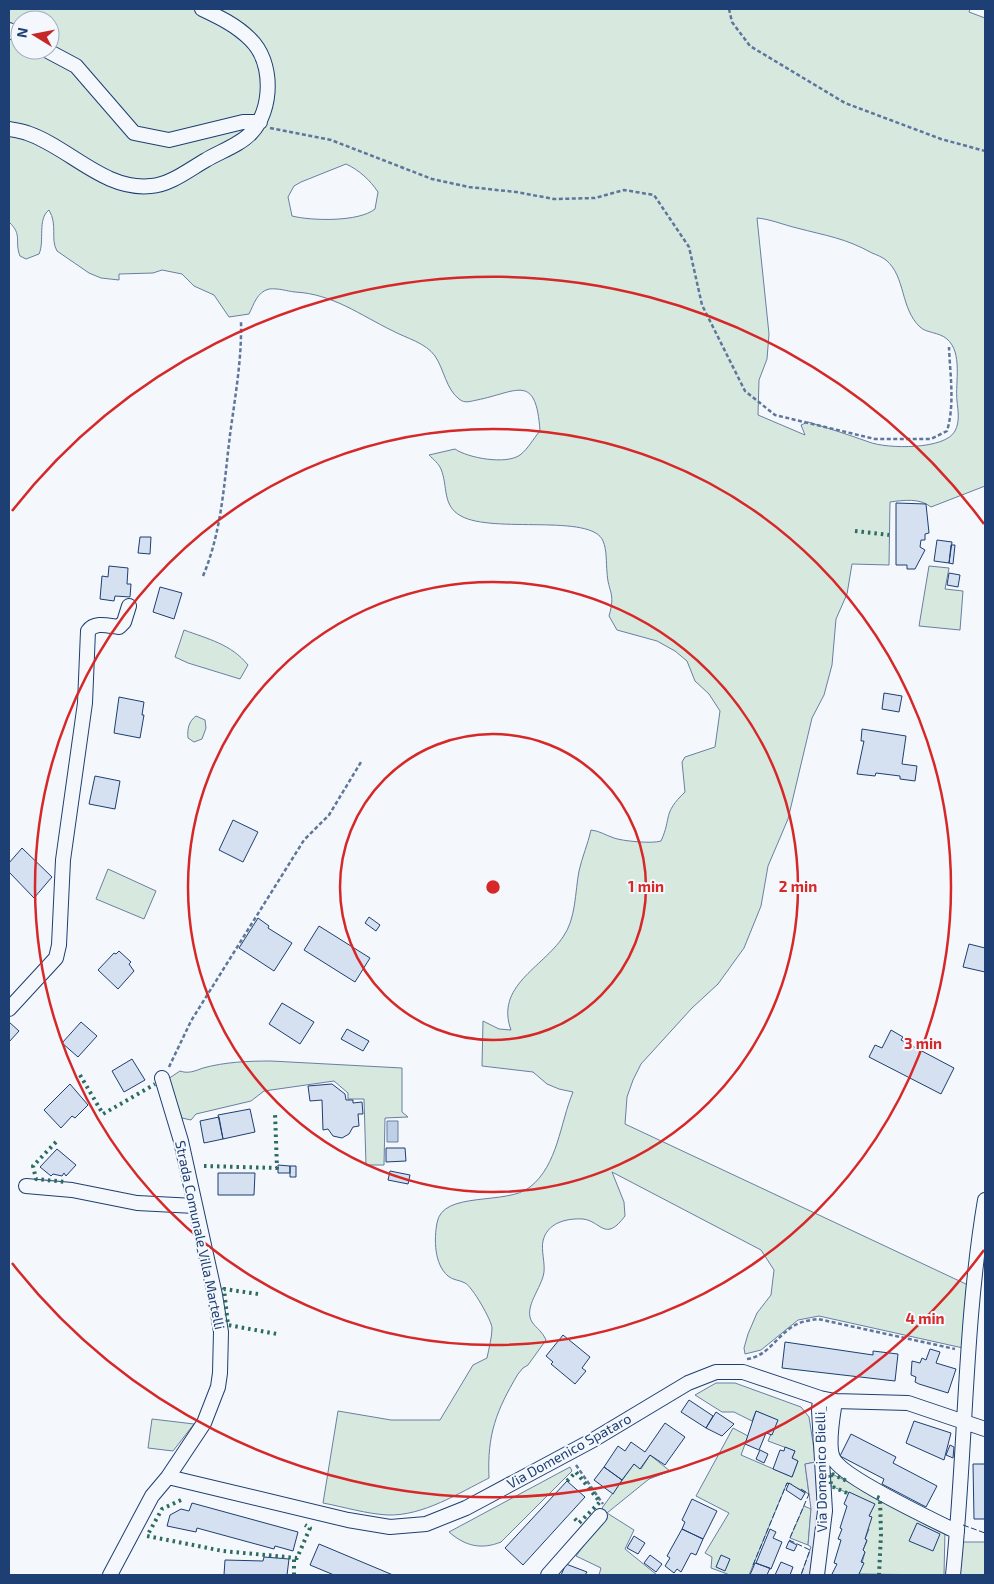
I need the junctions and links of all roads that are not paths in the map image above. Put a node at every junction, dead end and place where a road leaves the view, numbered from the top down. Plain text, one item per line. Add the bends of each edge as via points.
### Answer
1 (202, 9) edge
2 (60, 57) edge
3 (262, 120) junction
4 (9, 129) edge
5 (129, 606) dead end
6 (9, 1008) edge
7 (165, 1072) road end
8 (26, 1186) dead end
9 (985, 1200) edge
10 (196, 1206) junction
11 (820, 1398) junction
12 (834, 1401) junction
13 (966, 1422) junction
14 (985, 1429) edge
15 (168, 1477) junction
16 (601, 1510) road end
17 (957, 1532) junction
18 (110, 1575) edge
19 (548, 1575) edge
20 (817, 1575) edge
21 (952, 1575) edge

1 - 3 street via 228,21 257,49 267,77 267,100
2 - 3 street via 76,66 134,133 169,140
3 - 4 street via 250,135 175,178 153,186 112,180 28,133
5 - 6 street via 119,627 99,625 88,631 86,703 63,860 59,945 56,958
7 - 10 street, Strada Comunale Villa Martelli
8 - 10 street via 72,1190 137,1202
9 - 13 street via 967,1351
10 - 15 street, Strada Comunale Villa Martelli via 219,1314 220,1373 204,1424
11 - 12 street, Via Domenico Spataro
11 - 15 street, Via Domenico Spataro via 743,1372 716,1372 688,1383 593,1440 466,1508 426,1524 390,1527 357,1521
11 - 20 street, Via Domenico Bielli via 825,1511
12 - 13 street, Via Domenico Spataro via 908,1403
12 - 17 street via 833,1458 847,1474
13 - 14 street, Via Domenico Spataro
13 - 17 street
15 - 18 street, Strada Comunale Villa Martelli via 139,1517
16 - 19 street
17 - 21 street

